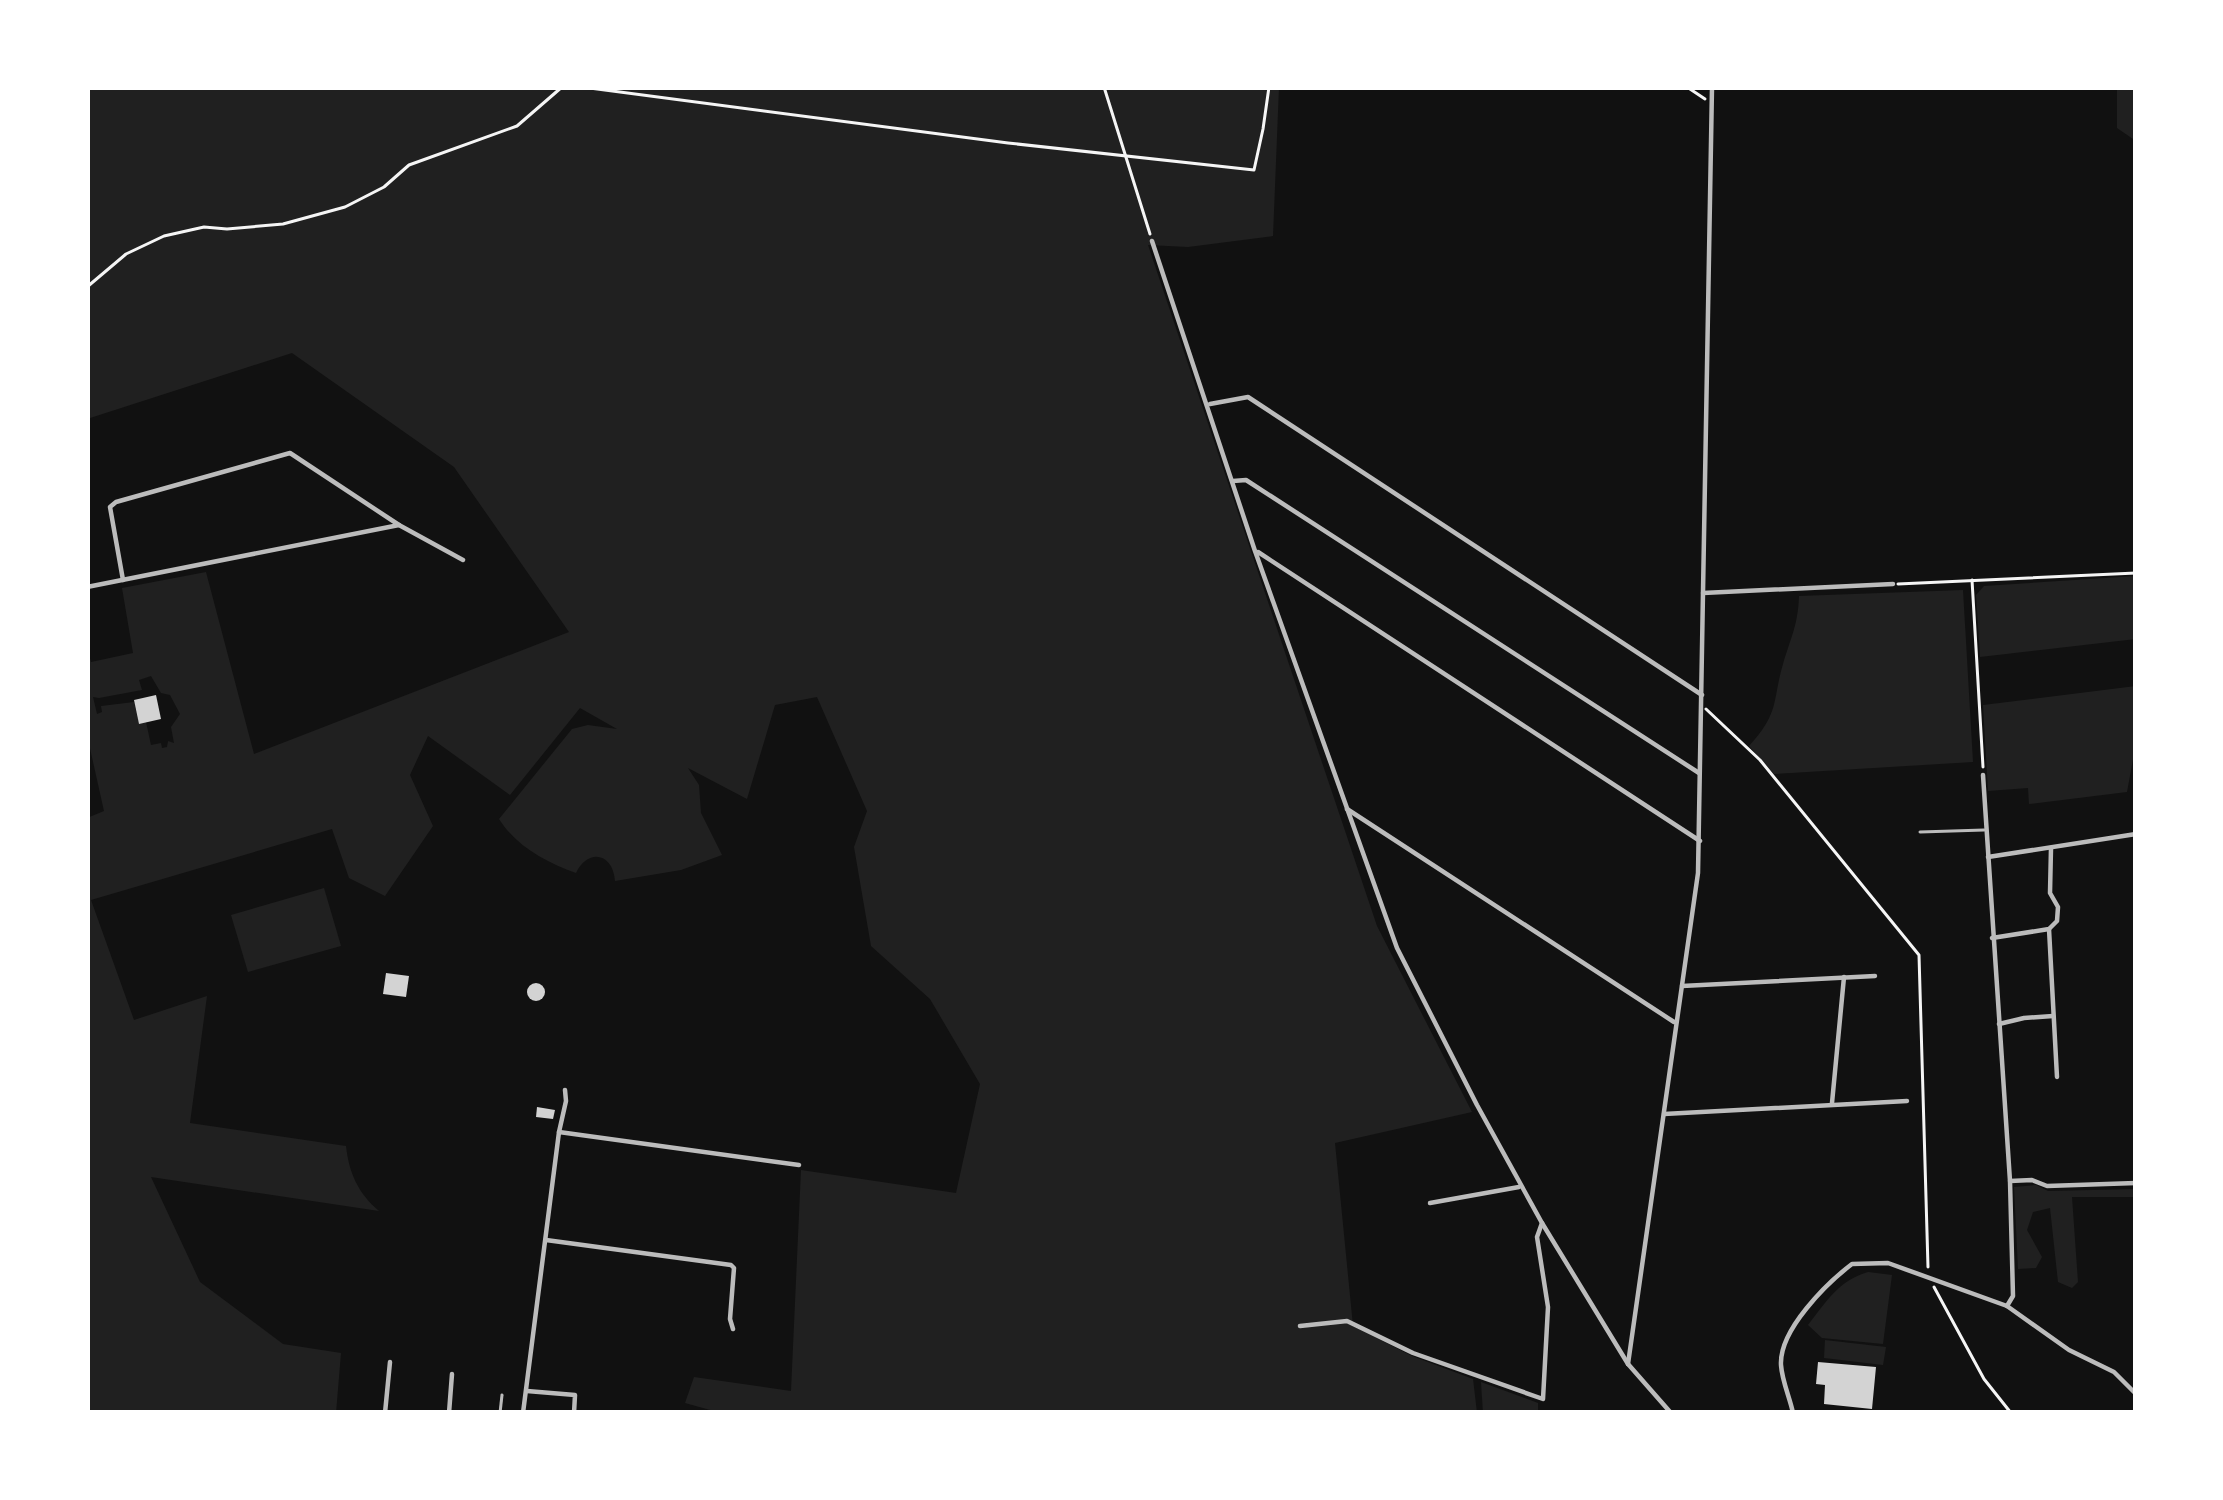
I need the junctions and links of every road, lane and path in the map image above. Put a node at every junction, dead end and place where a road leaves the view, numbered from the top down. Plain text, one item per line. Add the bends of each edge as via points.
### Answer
1 (562, 87) edge
2 (582, 87) edge
3 (1104, 87) edge
4 (1269, 87) edge
5 (1687, 87) edge
6 (1712, 87) edge
7 (1711, 103) junction
8 (1126, 156) junction
9 (1152, 242) joint
10 (87, 286) edge
11 (1207, 404) junction
12 (1233, 481) junction
13 (399, 525) junction
14 (1256, 550) junction
15 (463, 560) dead end
16 (2136, 573) edge
17 (124, 580) junction
18 (1972, 580) junction
19 (1893, 584) joint
20 (87, 587) edge
21 (1703, 593) junction
22 (1702, 695) junction
23 (1702, 706) junction
24 (1701, 775) junction
25 (1983, 775) joint
26 (1347, 809) junction
27 (1987, 830) junction
28 (1920, 832) dead end
29 (2136, 835) edge
30 (1700, 842) junction
31 (2050, 848) junction
32 (1988, 856) junction
33 (2049, 929) junction
34 (1992, 938) junction
35 (1875, 976) dead end
36 (1844, 977) junction
37 (1682, 986) junction
38 (2053, 1016) junction
39 (1676, 1023) junction
40 (1999, 1024) junction
41 (2057, 1077) dead end
42 (565, 1090) dead end
43 (1907, 1101) dead end
44 (1832, 1104) junction
45 (1664, 1114) junction
46 (559, 1132) junction
47 (799, 1166) dead end
48 (2010, 1181) junction
49 (2136, 1183) edge
50 (1521, 1186) junction
51 (1430, 1203) dead end
52 (1542, 1223) junction
53 (545, 1240) junction
54 (1928, 1277) junction
55 (2007, 1306) junction
56 (1300, 1326) dead end
57 (733, 1329) dead end
58 (390, 1361) dead end
59 (1628, 1364) junction
60 (452, 1374) dead end
61 (525, 1390) junction
62 (2136, 1394) edge
63 (502, 1395) dead end
64 (386, 1413) edge
65 (449, 1413) edge
66 (500, 1413) edge
67 (523, 1413) edge
68 (574, 1413) edge
69 (1671, 1413) edge
70 (1793, 1413) edge
71 (2012, 1413) edge

1 - 10 path via 517,126 410,165 359,202 283,224 164,236
2 - 8 path
3 - 8 path
4 - 8 path via 1254,170
5 - 7 path
6 - 7 street
7 - 21 street
8 - 9 path
9 - 11 street
11 - 12 street
11 - 22 street via 1248,398
12 - 14 street
12 - 24 street via 1246,480
13 - 15 street
13 - 17 street
13 - 17 street via 290,453 116,502 110,507
14 - 26 street
14 - 30 street
16 - 18 path
17 - 20 street
18 - 19 path
18 - 25 path
19 - 21 street
21 - 22 street
22 - 23 street
23 - 24 street
23 - 54 path via 1760,760 1919,955
24 - 30 street
25 - 27 street
26 - 39 street
26 - 50 street via 1397,948
27 - 28 lane
27 - 32 street
29 - 31 street
30 - 37 street
31 - 32 street
31 - 33 street via 2050,893 2058,907
32 - 34 street
33 - 34 street
33 - 38 street
34 - 40 street
35 - 36 street
36 - 37 street
36 - 44 street
37 - 39 street
38 - 40 street
38 - 41 street
39 - 45 street
40 - 48 street
42 - 46 street
43 - 44 street
44 - 45 street
45 - 59 street
46 - 47 street
46 - 53 street
48 - 49 street
48 - 55 street
50 - 51 street
50 - 52 street
52 - 56 street via 1544,1399 1347,1321
52 - 59 street
53 - 57 street via 731,1265
53 - 61 street
54 - 55 street
54 - 70 street via 1888,1263 1852,1264 1821,1291 1780,1362
54 - 71 path
55 - 62 street
58 - 64 street
59 - 69 street
60 - 65 street
61 - 67 street
61 - 68 street via 575,1395
63 - 66 lane

